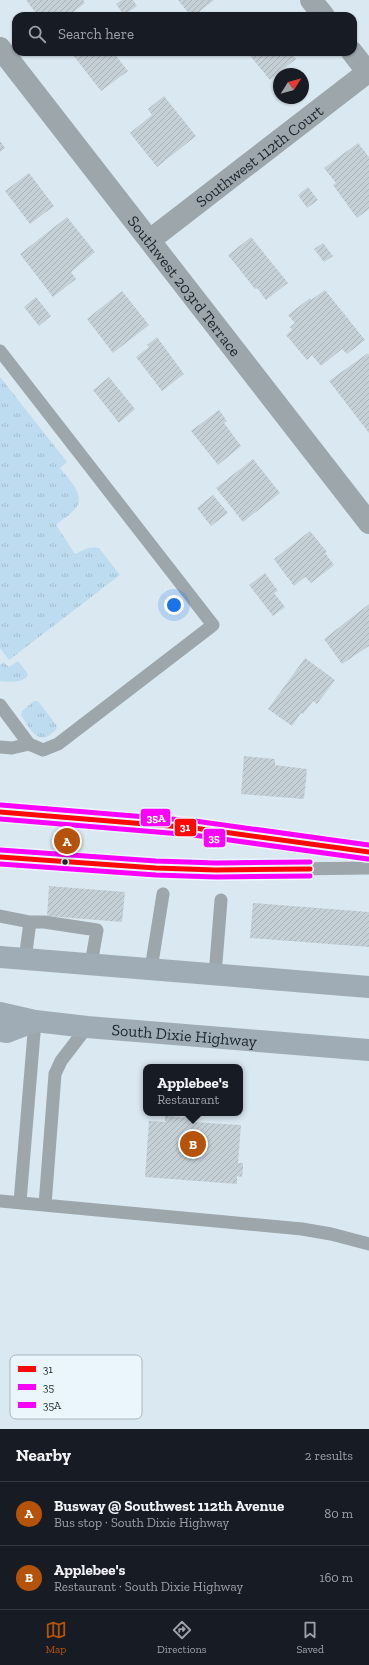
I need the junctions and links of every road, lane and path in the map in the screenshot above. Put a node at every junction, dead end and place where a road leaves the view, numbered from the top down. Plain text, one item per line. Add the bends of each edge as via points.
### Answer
1 (311, 0) edge
2 (321, 12) edge
3 (0, 48) edge
4 (355, 56) edge
5 (369, 72) edge
6 (150, 240) junction
7 (0, 351) edge
8 (369, 523) edge
9 (0, 705) edge
10 (29, 744) junction
11 (0, 747) edge
12 (0, 812) edge
13 (369, 852) edge
14 (0, 857) edge
15 (369, 868) edge
16 (163, 894) dead end
17 (222, 900) dead end
18 (0, 916) edge
19 (30, 922) junction
20 (0, 957) edge
21 (25, 959) junction
22 (91, 964) junction
23 (151, 969) junction
24 (215, 975) junction
25 (369, 987) edge
26 (0, 1013) edge
27 (34, 1021) junction
28 (87, 1027) junction
29 (0, 1031) edge
30 (369, 1050) edge
31 (0, 1201) edge
32 (20, 1202) junction
33 (45, 1206) junction
34 (369, 1244) edge

1 - 2 street
3 - 6 street, Southwest 203rd Terrace
4 - 5 street
5 - 6 street, Southwest 112th Court
6 - 8 street, Southwest 203rd Terrace
7 - 10 lane via 213,625 58,744 43,750
9 - 10 lane
10 - 11 lane via 12,748
12 - 13 lane via 194,828
14 - 15 lane via 148,868
16 - 23 lane
17 - 24 lane
18 - 19 lane
19 - 21 lane
19 - 22 lane via 97,930
20 - 21 highway
21 - 22 highway
22 - 23 highway
23 - 24 highway
24 - 25 highway
26 - 27 highway, South Dixie Highway
27 - 28 highway, South Dixie Highway
27 - 29 highway via 7,1032
27 - 32 lane
28 - 30 highway, South Dixie Highway
28 - 33 lane via 60,1061 55,1074
31 - 32 lane
32 - 33 lane
33 - 34 lane via 302,1229

